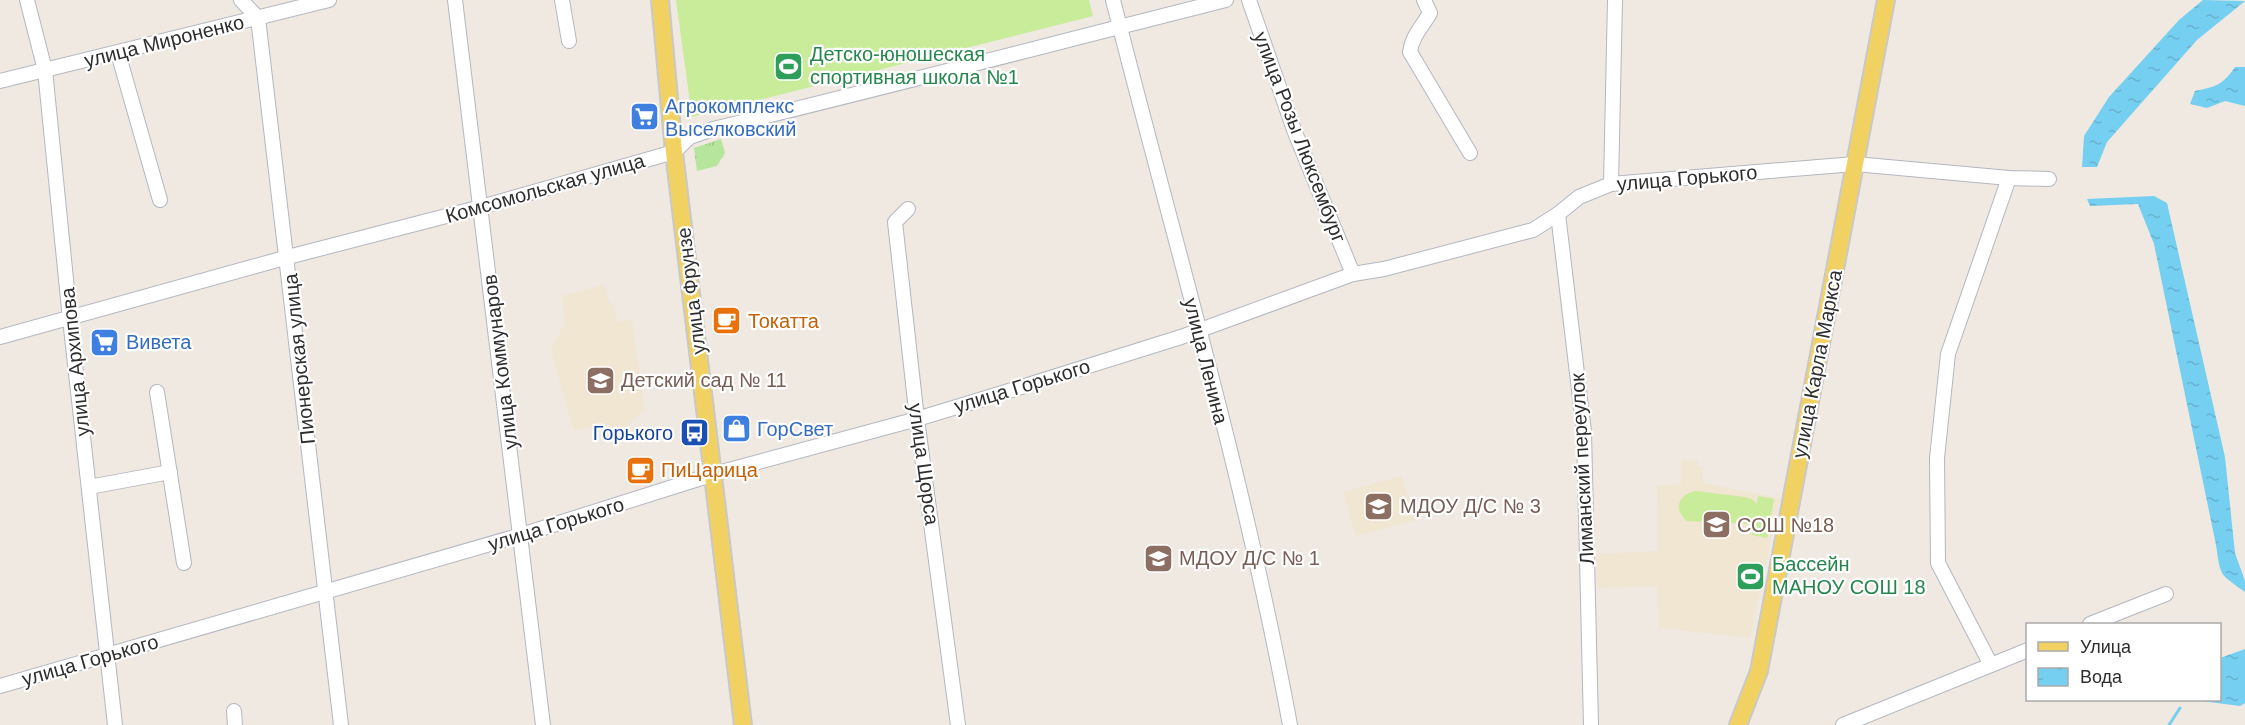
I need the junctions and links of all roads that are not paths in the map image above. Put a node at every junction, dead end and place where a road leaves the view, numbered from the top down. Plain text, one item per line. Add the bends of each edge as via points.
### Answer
1 (27, 0) edge
2 (241, 0) edge
3 (328, 0) edge
4 (455, 0) edge
5 (562, 0) edge
6 (660, 0) edge
7 (1113, 0) edge
8 (1226, 0) edge
9 (1249, 0) edge
10 (1424, 0) edge
11 (1615, 0) edge
12 (1886, 0) edge
13 (258, 18) junction
14 (1119, 26) junction
15 (569, 41) dead end
16 (118, 52) junction
17 (45, 70) junction
18 (0, 81) edge
19 (675, 152) junction
20 (1470, 153) dead end
21 (1855, 164) junction
22 (2009, 178) junction
23 (2049, 179) dead end
24 (1611, 184) junction
25 (160, 201) dead end
26 (481, 207) junction
27 (908, 209) dead end
28 (1558, 214) junction
29 (288, 257) junction
30 (1353, 274) junction
31 (70, 319) junction
32 (1198, 330) junction
33 (0, 337) edge
34 (158, 392) dead end
35 (917, 419) junction
36 (170, 472) junction
37 (714, 474) junction
38 (89, 487) junction
39 (521, 536) junction
40 (183, 563) dead end
41 (324, 592) junction
42 (2166, 594) dead end
43 (2093, 623) edge
44 (2026, 651) edge
45 (108, 655) junction
46 (1991, 665) junction
47 (0, 686) edge
48 (115, 725) edge
49 (341, 725) edge
50 (543, 725) edge
51 (743, 725) edge
52 (958, 725) edge
53 (1290, 725) edge
54 (1591, 725) edge
55 (1738, 725) edge
56 (1843, 725) edge

1 - 17 street, улица Архипова
2 - 13 street
3 - 13 street, улица Мироненко
4 - 26 street, улица Коммунаров
5 - 15 street
6 - 19 main road, улица Фрунзе
7 - 14 street, улица Ленина
8 - 14 street, Комсомольская улица
9 - 30 street, улица Розы Люксембург via 1294,130
10 - 20 street via 1430,13 1412,39 1410,52
11 - 24 street
12 - 21 main road, улица Карла Маркса
13 - 16 street, улица Мироненко
13 - 29 street, Пионерская улица
14 - 19 street, Комсомольская улица via 713,129 690,137
14 - 32 street, улица Ленина
16 - 17 street, улица Мироненко
16 - 25 street
17 - 18 street, улица Мироненко
17 - 31 street, улица Архипова
19 - 26 street, Комсомольская улица
19 - 37 main road, улица Фрунзе
21 - 22 street, улица Горького
21 - 24 street, улица Горького
21 - 55 main road, улица Карла Маркса via 1759,671
22 - 23 street, улица Горького
22 - 46 street via 1948,354 1937,458 1938,563
24 - 28 street, улица Горького via 1579,197
26 - 29 street, Комсомольская улица
26 - 39 street, улица Коммунаров
27 - 35 street, улица Щорса via 895,222
28 - 30 street, улица Горького via 1533,230
28 - 54 street, Лиманский переулок via 1584,432
29 - 31 street, Комсомольская улица
29 - 41 street, Пионерская улица
30 - 32 street, улица Горького
31 - 33 street, Комсомольская улица
31 - 38 street, улица Архипова
32 - 35 street, улица Горького
32 - 53 street, улица Ленина via 1239,486
34 - 36 street
35 - 37 street, улица Горького
35 - 52 street, улица Щорса
36 - 38 street
36 - 40 street
37 - 39 street, улица Горького
37 - 51 main road, улица Фрунзе
38 - 45 street, улица Архипова
39 - 41 street, улица Горького
39 - 50 street, улица Коммунаров
41 - 45 street, улица Горького
41 - 49 street, Пионерская улица
42 - 43 street
44 - 46 street
45 - 47 street, улица Горького
45 - 48 street, улица Архипова
46 - 56 street

